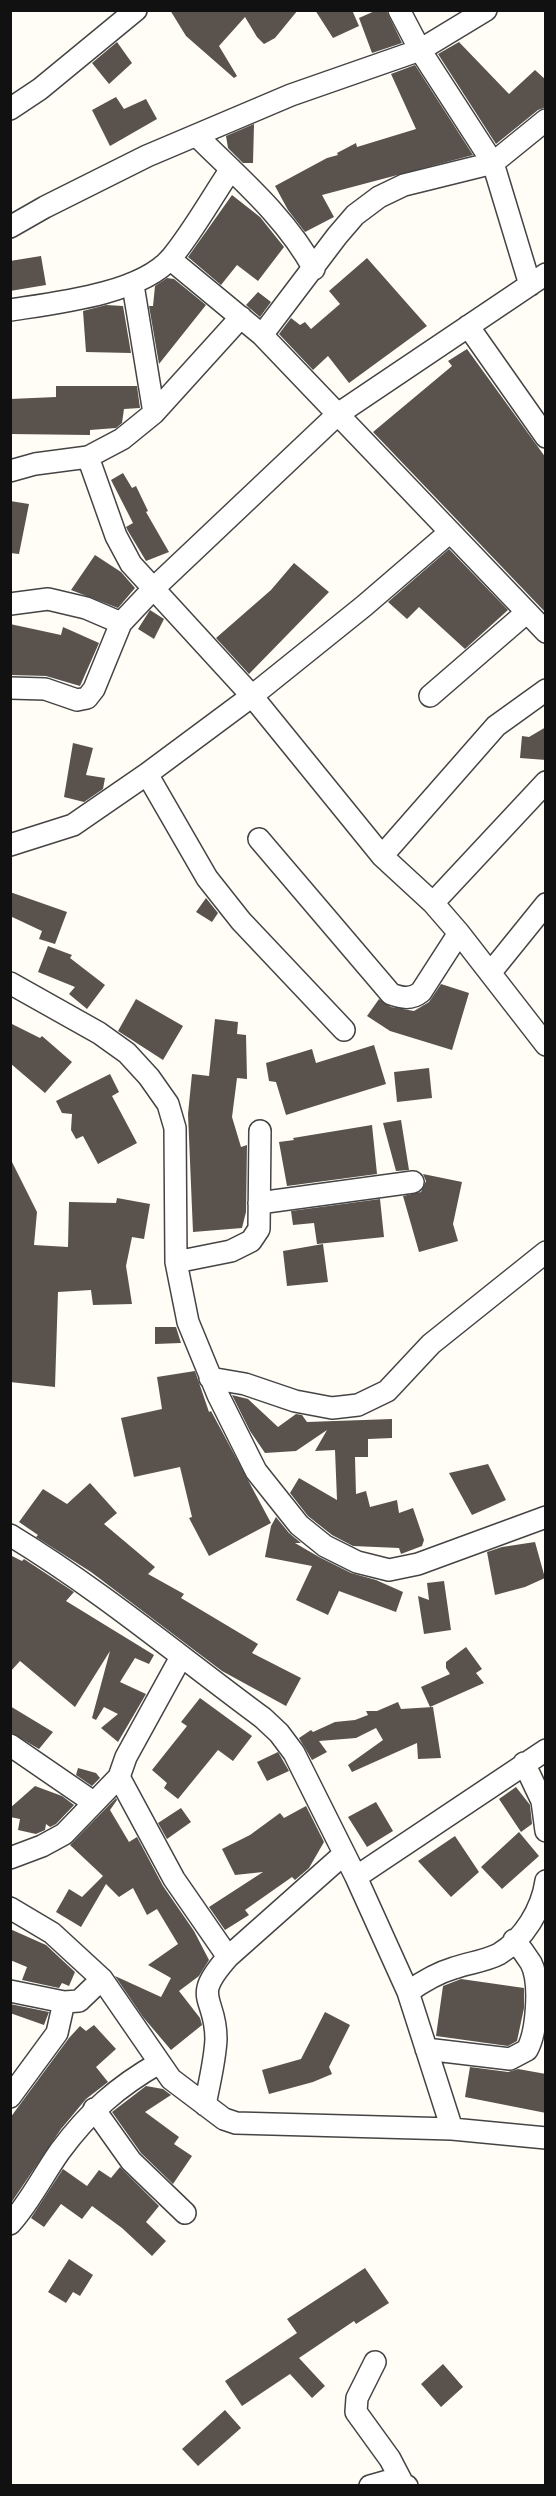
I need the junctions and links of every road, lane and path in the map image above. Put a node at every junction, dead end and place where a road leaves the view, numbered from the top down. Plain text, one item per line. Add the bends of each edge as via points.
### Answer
1 (136, 10) edge
2 (399, 10) edge
3 (486, 10) edge
4 (420, 50) junction
5 (10, 109) edge
6 (546, 120) edge
7 (196, 136) junction
8 (493, 163) junction
9 (231, 169) junction
10 (10, 227) edge
11 (170, 259) junction
12 (314, 269) junction
13 (538, 279) edge
14 (133, 285) junction
15 (10, 310) edge
16 (241, 317) junction
17 (468, 326) junction
18 (262, 335) junction
19 (154, 413) junction
20 (338, 414) junction
21 (546, 437) edge
22 (88, 457) junction
23 (10, 471) edge
24 (450, 532) junction
25 (153, 589) junction
26 (10, 604) edge
27 (526, 613) junction
28 (121, 623) junction
29 (546, 632) edge
30 (10, 688) edge
31 (546, 690) edge
32 (252, 696) junction
33 (430, 696) dead end
34 (147, 774) junction
35 (546, 782) edge
36 (259, 839) dead end
37 (10, 845) edge
38 (382, 856) junction
39 (433, 903) junction
40 (546, 903) edge
41 (459, 933) junction
42 (491, 972) junction
43 (10, 983) edge
44 (344, 1030) dead end
45 (546, 1045) edge
46 (260, 1131) dead end
47 (413, 1182) dead end
48 (260, 1203) junction
49 (546, 1252) edge
50 (176, 1262) junction
51 (210, 1377) junction
52 (546, 1517) edge
53 (10, 1534) edge
54 (181, 1657) junction
55 (10, 1745) edge
56 (546, 1750) edge
57 (524, 1763) junction
58 (119, 1777) junction
59 (93, 1802) junction
60 (546, 1831) edge
61 (344, 1854) junction
62 (10, 1858) edge
63 (356, 1877) junction
64 (546, 1881) edge
65 (10, 1908) edge
66 (514, 1940) junction
67 (228, 1957) junction
68 (102, 1979) junction
69 (10, 1991) edge
70 (408, 1992) junction
71 (64, 2002) junction
72 (426, 2049) junction
73 (159, 2063) junction
74 (10, 2097) edge
75 (205, 2105) junction
76 (94, 2109) junction
77 (452, 2129) junction
78 (546, 2138) edge
79 (185, 2213) dead end
80 (10, 2224) edge
81 (375, 2362) dead end
82 (405, 2484) edge
83 (370, 2486) edge

1 - 5 street
2 - 4 street
3 - 4 street
4 - 7 street via 291,95
4 - 8 street
6 - 8 street
7 - 9 street
7 - 10 street via 147,156
8 - 12 street via 404,185 379,196 349,222
8 - 13 street
9 - 11 street
9 - 12 street via 282,221
11 - 14 street
11 - 16 street
12 - 18 street
13 - 17 street
14 - 15 street
14 - 19 street
16 - 18 street
16 - 19 street
17 - 20 street
17 - 21 street
18 - 20 street
19 - 22 street via 122,439
20 - 24 street
20 - 25 street
22 - 23 street
22 - 25 street via 116,536 131,564
24 - 27 street
24 - 32 street
25 - 28 street
25 - 32 street
26 - 28 street via 48,598
27 - 29 street
27 - 33 street
28 - 30 street via 87,698 76,700 45,689
31 - 38 street via 496,726
32 - 34 street
32 - 38 street
34 - 37 street via 73,825
34 - 44 street via 207,878 241,921
35 - 39 street
36 - 41 street via 391,994 402,998 421,992
38 - 39 street
39 - 41 street
40 - 42 street
41 - 42 street
42 - 45 street
43 - 50 street via 127,1053 168,1104 175,1128
46 - 48 street
47 - 48 street
48 - 50 street via 259,1229 251,1241 231,1251
49 - 51 street via 431,1344 387,1391 358,1405 332,1408 295,1401
50 - 51 street via 188,1322
51 - 52 street via 256,1471 299,1525 325,1546 357,1562 389,1570 418,1564
53 - 54 street via 55,1562
54 - 58 street
54 - 61 street via 279,1732 302,1767
55 - 59 street
56 - 57 street
57 - 60 street via 542,1801
57 - 63 street
58 - 59 street
58 - 67 street via 174,1879
59 - 62 street via 64,1834
61 - 63 street
61 - 67 street
63 - 70 street
64 - 66 street via 534,1918
65 - 68 street via 52,1933
66 - 70 street via 499,1954 452,1968
66 - 72 street via 531,1963 537,1986 533,2033 527,2050 510,2059
67 - 75 street via 208,1984 216,2042
68 - 71 street via 79,2001
68 - 73 street
69 - 71 street
70 - 72 street
71 - 74 street via 57,2033
72 - 77 street
73 - 75 street via 171,2079
73 - 76 street
75 - 77 street via 236,2123
76 - 79 street via 131,2161
76 - 80 street
77 - 78 street
81 - 82 street via 357,2398 356,2412
82 - 83 street via 391,2480

